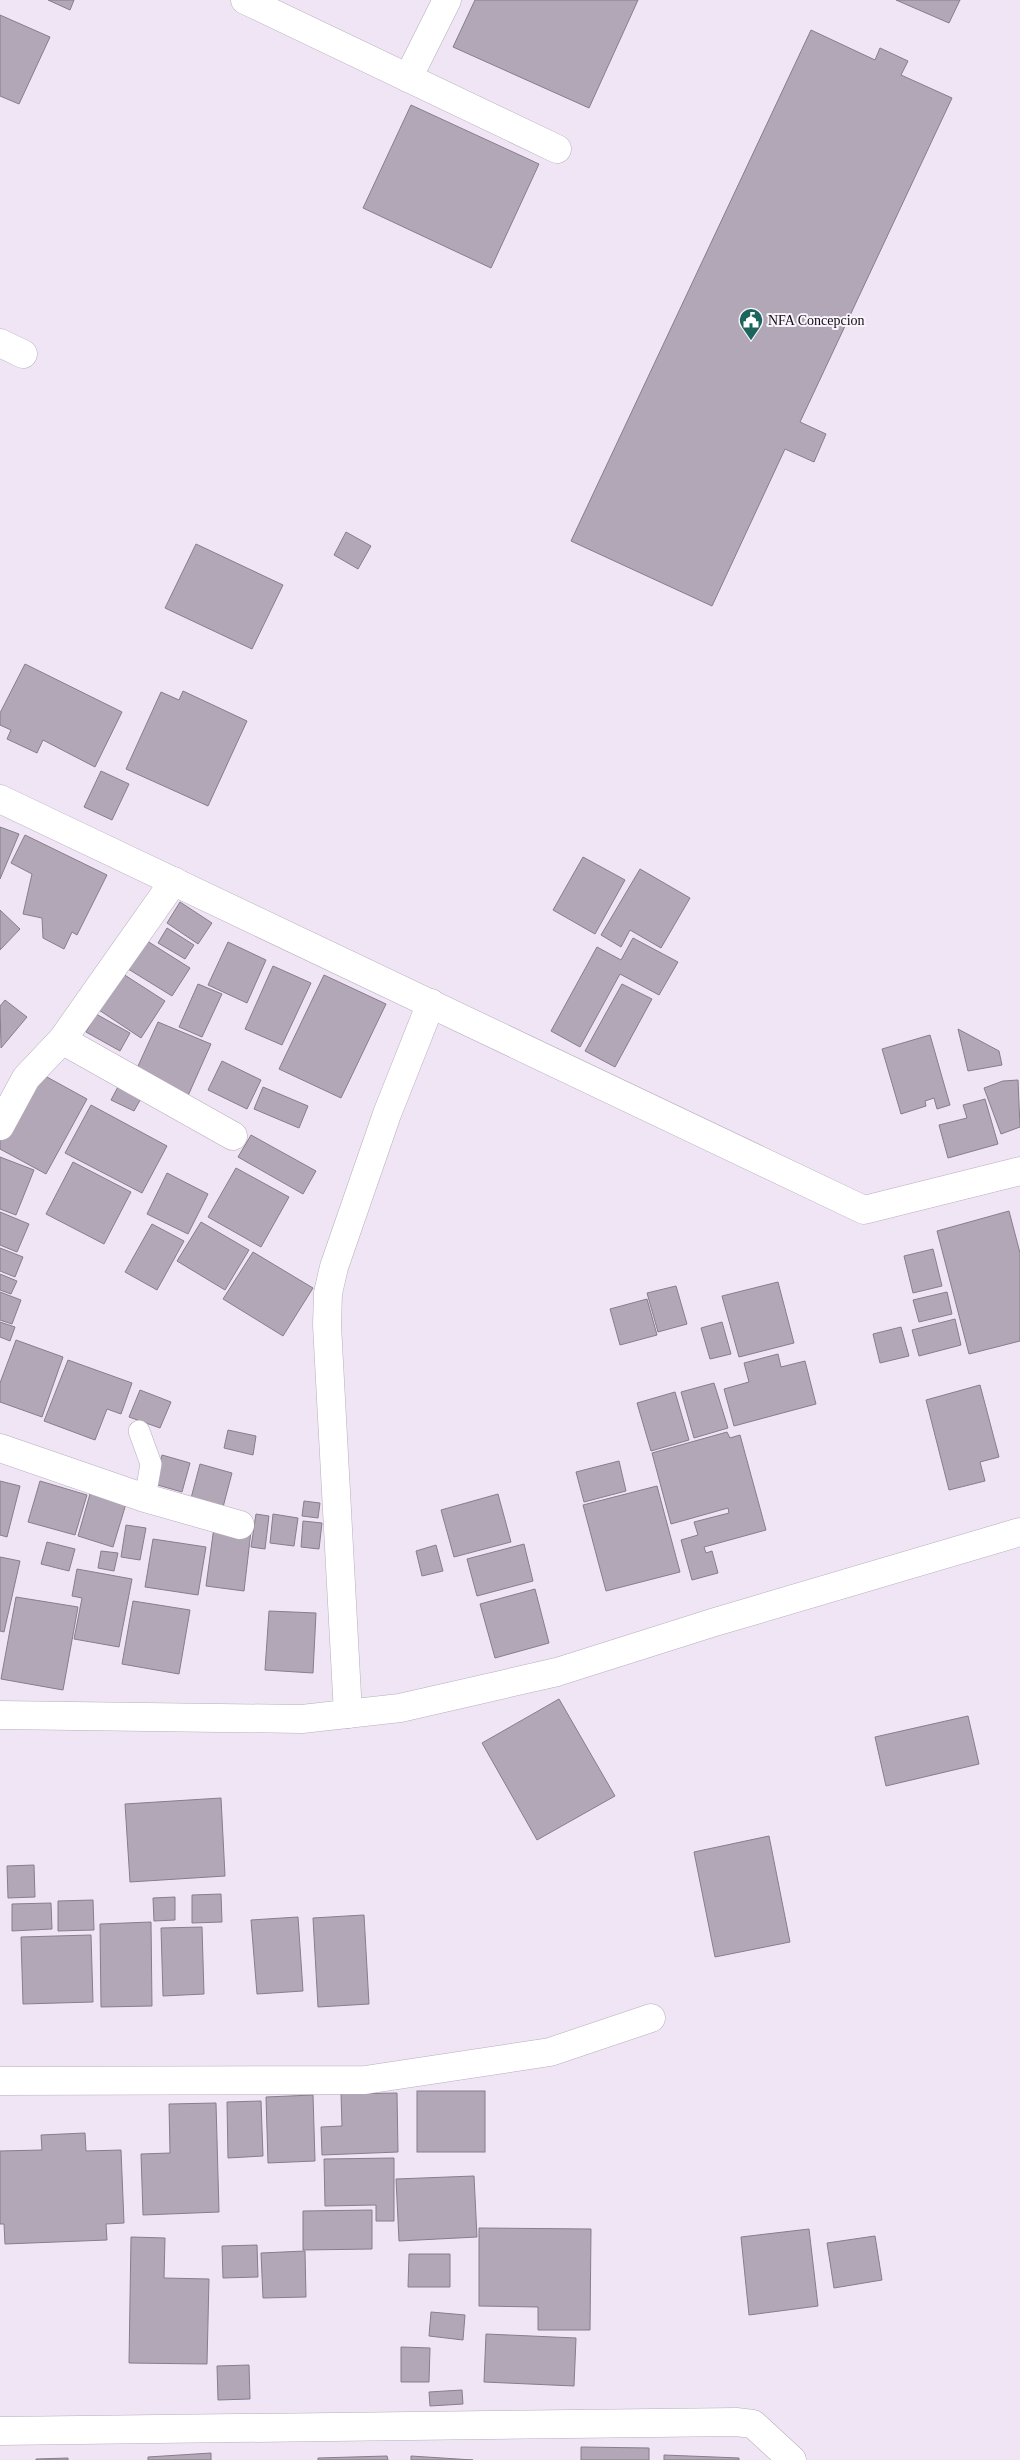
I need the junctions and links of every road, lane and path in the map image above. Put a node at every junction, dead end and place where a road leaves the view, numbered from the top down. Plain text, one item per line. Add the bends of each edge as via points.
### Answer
1 (244, 0) edge
2 (447, 0) edge
3 (408, 78) junction
4 (557, 148) dead end
5 (0, 800) edge
6 (174, 881) junction
7 (431, 1003) junction
8 (62, 1040) junction
9 (0, 1126) edge
10 (233, 1136) dead end
11 (1020, 1171) edge
12 (139, 1431) dead end
13 (0, 1448) edge
14 (145, 1498) junction
15 (240, 1525) dead end
16 (1020, 1532) edge
17 (348, 1714) junction
18 (0, 1715) edge
19 (651, 2018) dead end
20 (0, 2081) edge
21 (0, 2430) edge
22 (792, 2460) edge

1 - 3 street
2 - 3 street
3 - 4 street
5 - 6 street
6 - 7 street
6 - 8 street
7 - 11 street via 864,1210
7 - 17 street via 387,1114 328,1293 327,1325
8 - 9 street via 26,1078
8 - 10 street
12 - 14 lane via 151,1464
13 - 14 street
14 - 15 street
16 - 17 street via 557,1672 400,1708
17 - 18 street via 302,1719
19 - 20 street via 550,2052 365,2080
21 - 22 street via 736,2422 753,2424

